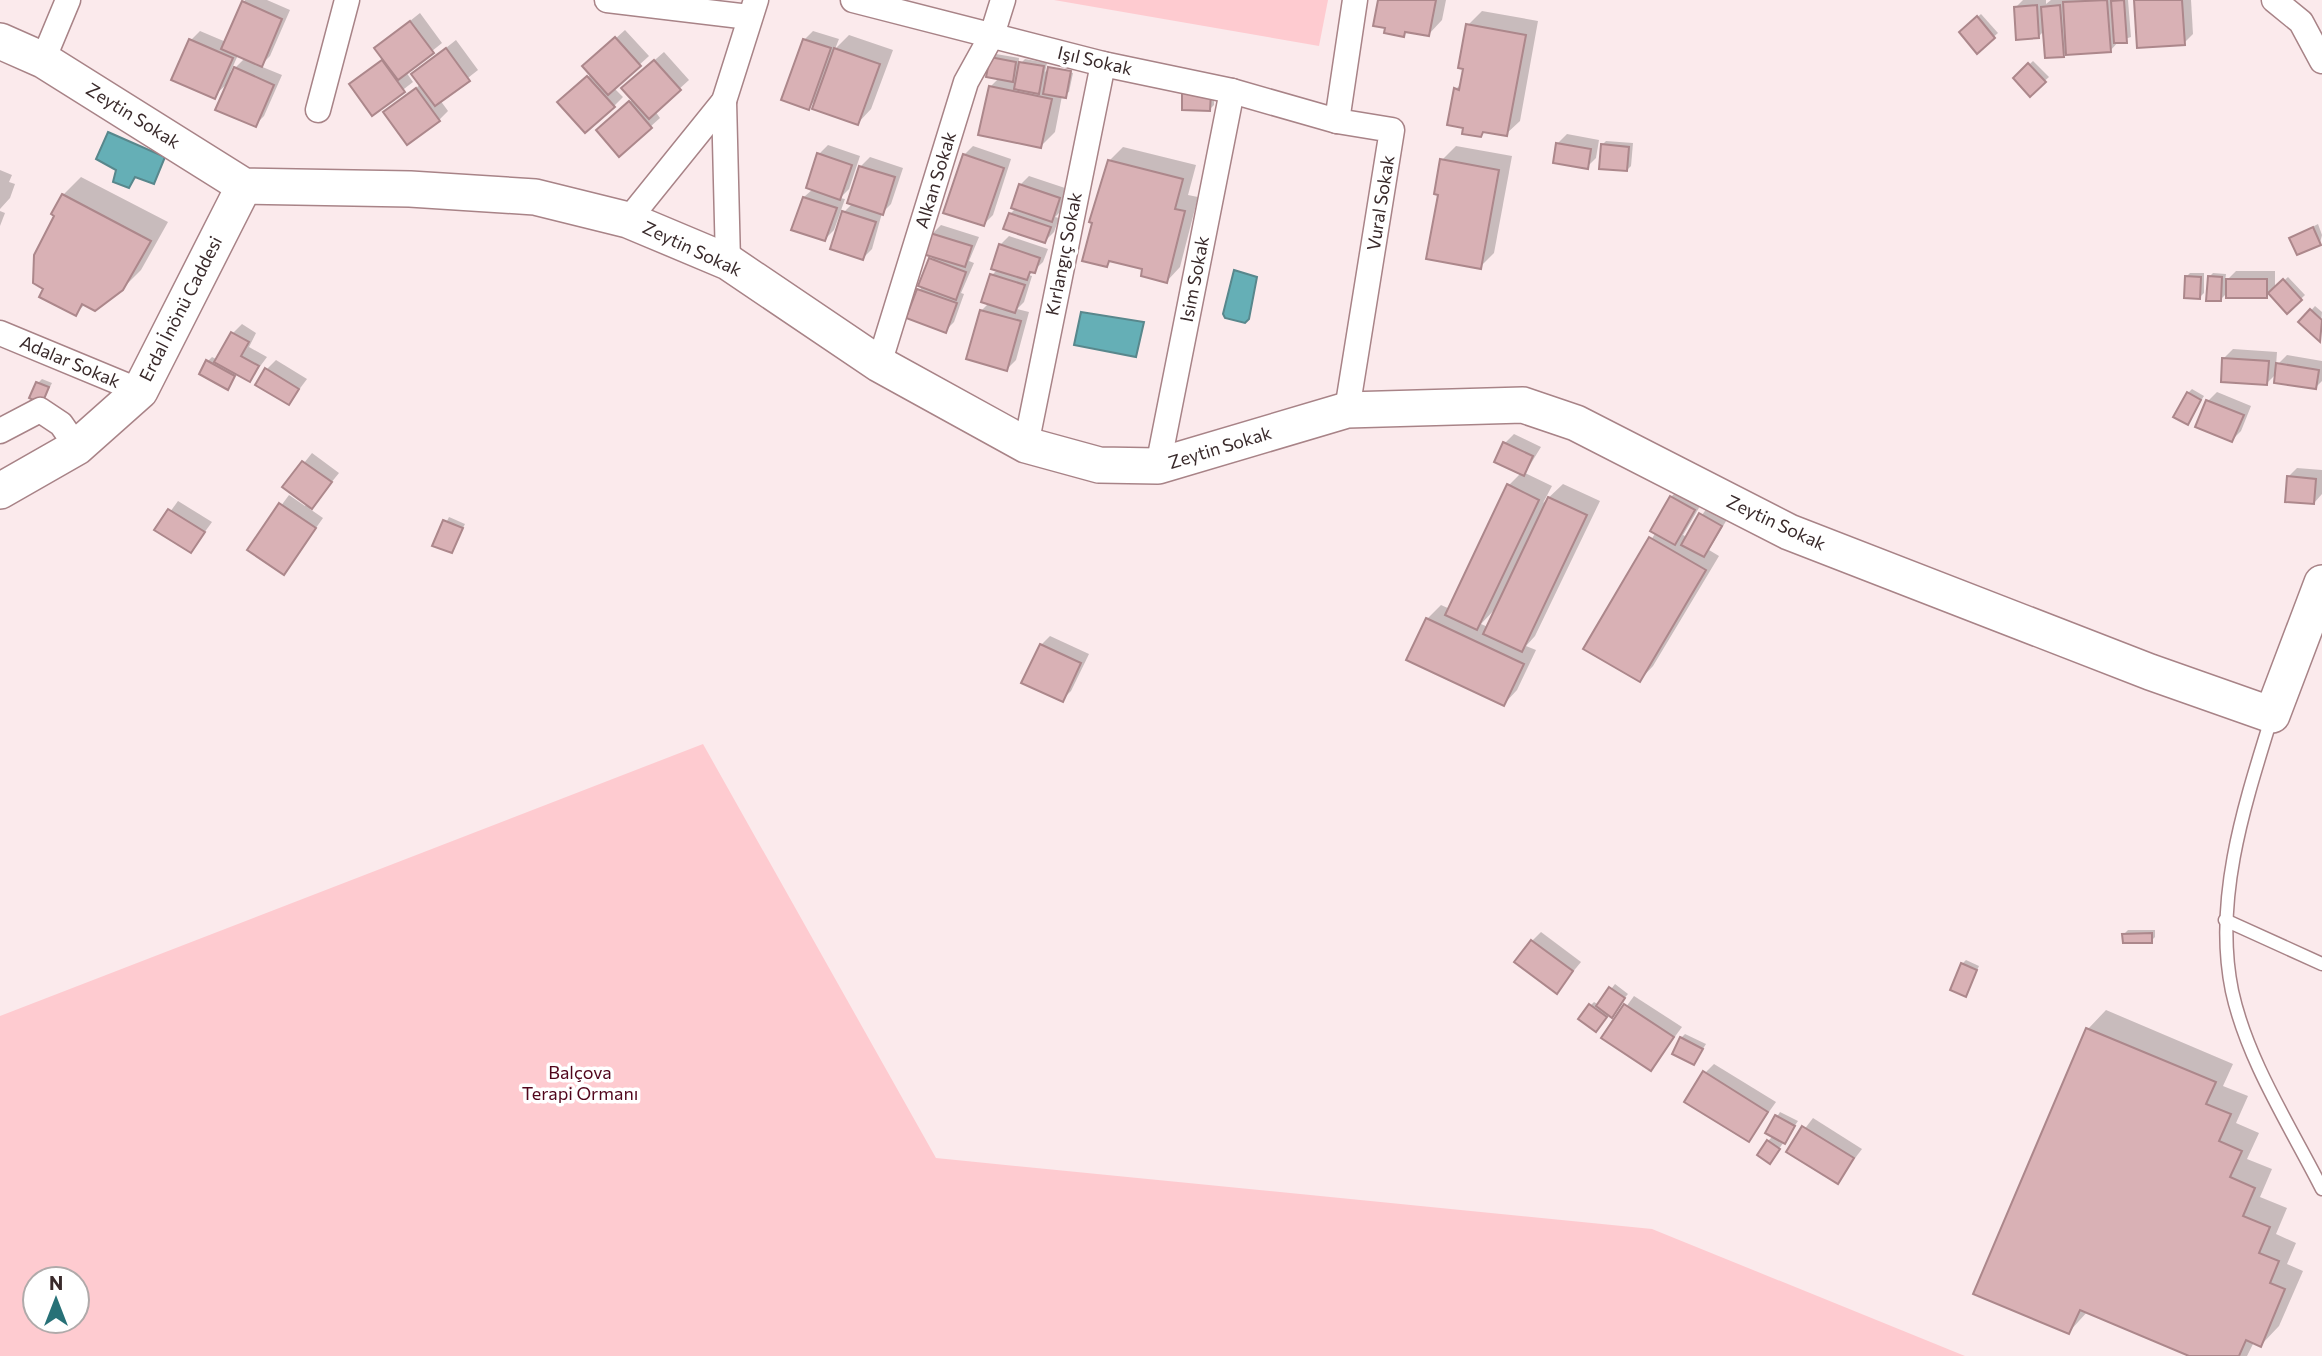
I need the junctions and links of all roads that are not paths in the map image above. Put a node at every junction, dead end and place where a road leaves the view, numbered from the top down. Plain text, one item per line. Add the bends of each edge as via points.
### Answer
1 (68, 0) edge
2 (347, 0) edge
3 (607, 0) edge
4 (853, 0) edge
5 (1003, 0) edge
6 (1355, 0) edge
7 (2274, 0) edge
8 (753, 8) edge
9 (992, 35) junction
10 (0, 41) edge
11 (43, 60) junction
12 (2322, 61) edge
13 (1103, 64) junction
14 (1232, 91) junction
15 (723, 101) junction
16 (318, 110) dead end
17 (1337, 121) junction
18 (244, 186) junction
19 (628, 220) junction
20 (727, 262) junction
21 (0, 333) edge
22 (879, 365) junction
23 (140, 391) junction
24 (1347, 410) junction
25 (0, 431) edge
26 (1026, 445) junction
27 (77, 447) junction
28 (1158, 466) junction
29 (0, 491) edge
30 (2322, 583) edge
31 (2272, 715) junction
32 (2225, 920) junction
33 (2322, 964) edge
34 (2322, 1189) edge

1 - 11 street
2 - 16 street
3 - 8 street
4 - 9 street, Işıl Sokak
5 - 9 street, Alkan Sokak
6 - 17 street
7 - 12 street via 2301,22
8 - 15 street
9 - 13 street, Işıl Sokak
9 - 22 street, Alkan Sokak via 966,82
10 - 11 street, Zeytin Sokak
11 - 18 street, Zeytin Sokak
13 - 14 street, Işıl Sokak
13 - 26 street, Kırlangıç Sokak
14 - 17 street, Işıl Sokak
14 - 28 street, Isim Sokak
15 - 19 street
15 - 20 street
17 - 24 street, Vural Sokak via 1392,130
18 - 19 street, Zeytin Sokak via 535,197
18 - 23 street, Erdal İnönü Caddesi
19 - 20 street, Zeytin Sokak
20 - 22 street, Zeytin Sokak
21 - 23 street, Adalar Sokak
22 - 26 street, Zeytin Sokak
23 - 27 street, Erdal İnönü Caddesi
24 - 28 street, Zeytin Sokak
24 - 31 street, Zeytin Sokak via 1523,405 1576,423 1789,532
25 - 27 street via 40,410 61,424
26 - 28 street, Zeytin Sokak via 1099,465
27 - 29 street, Erdal İnönü Caddesi
30 - 31 street
31 - 32 lane via 2243,811
32 - 33 lane
32 - 34 lane via 2232,991 2254,1054

